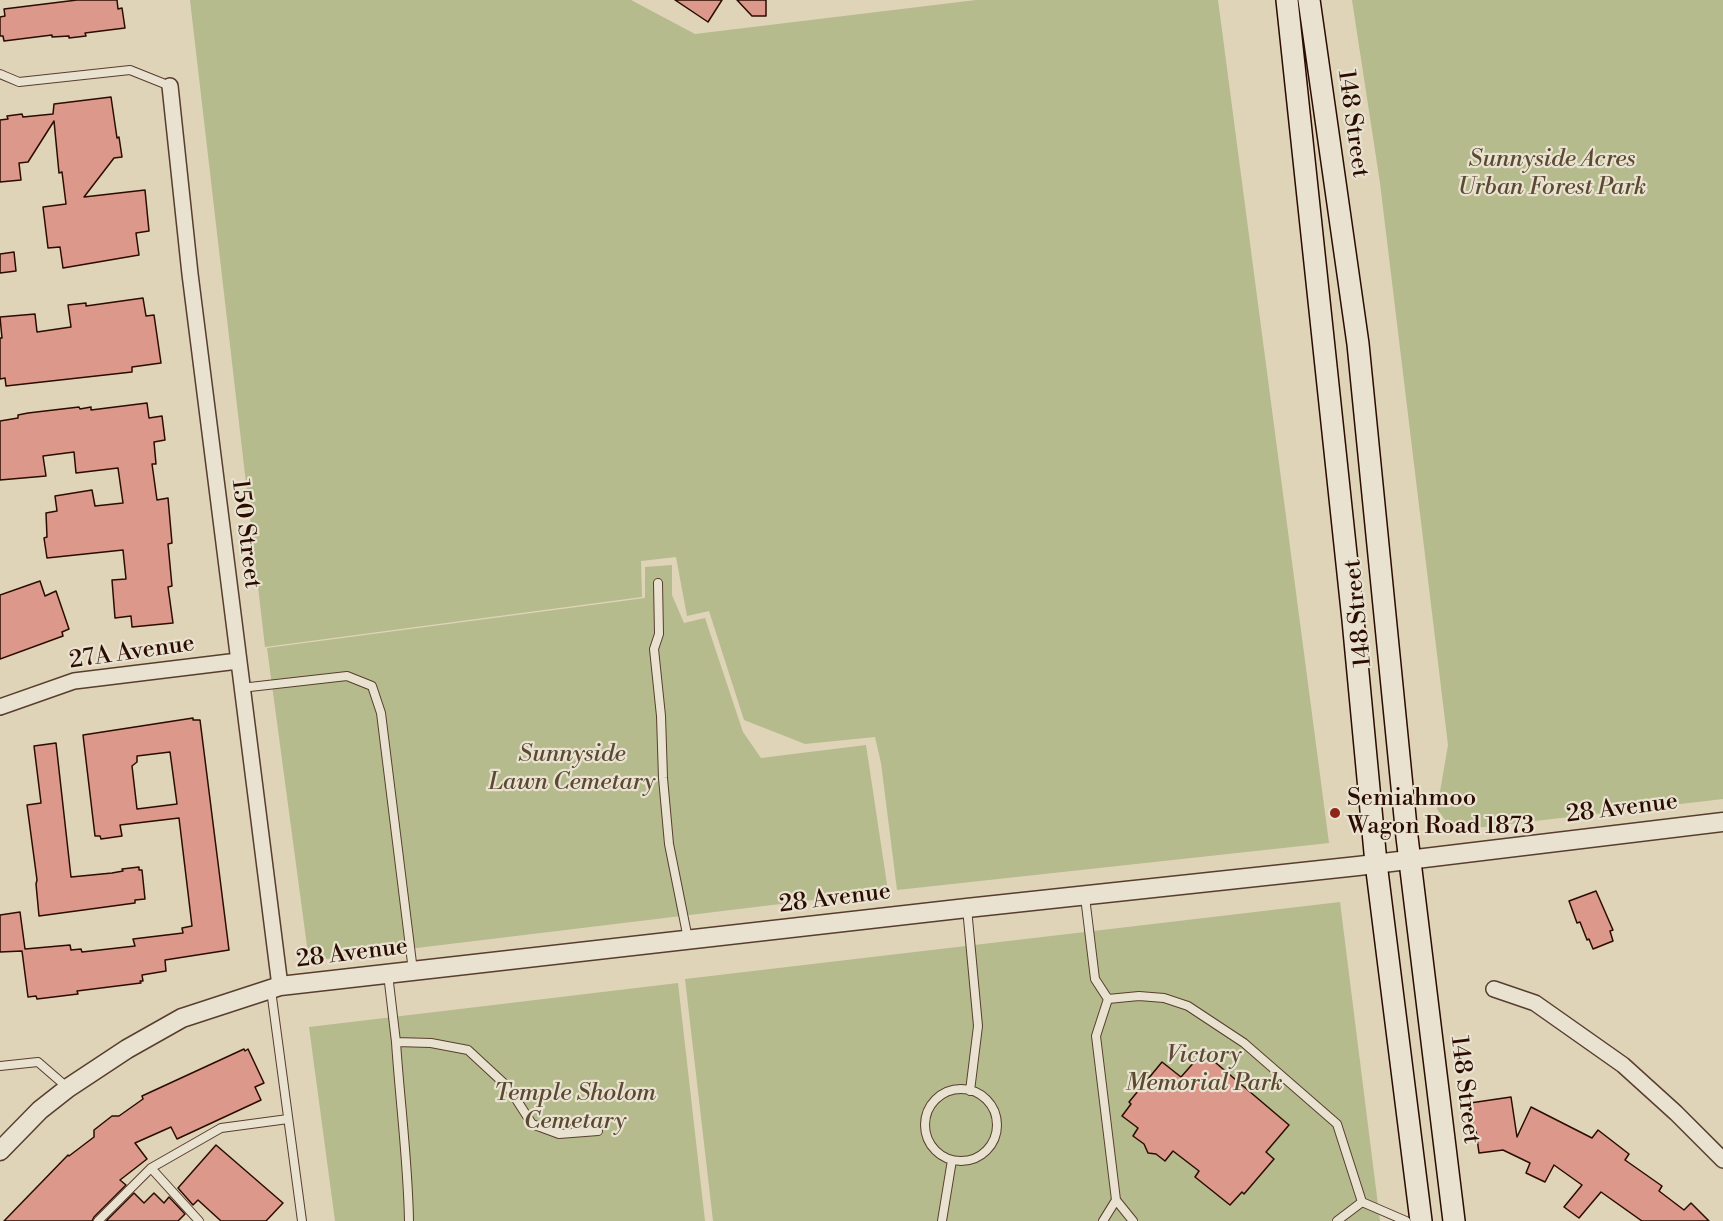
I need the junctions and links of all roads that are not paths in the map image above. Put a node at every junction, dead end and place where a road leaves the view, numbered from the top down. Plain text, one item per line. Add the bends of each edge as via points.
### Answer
1 (1287, 0) edge
2 (1310, 0) edge
3 (0, 74) edge
4 (170, 86) joint
5 (658, 583) dead end
6 (238, 661) junction
7 (241, 688) junction
8 (0, 707) edge
9 (1723, 822) edge
10 (1410, 859) junction
11 (1376, 863) junction
12 (1084, 897) junction
13 (967, 908) junction
14 (688, 940) junction
15 (413, 971) junction
16 (388, 974) junction
17 (275, 988) junction
18 (1494, 989) dead end
19 (1108, 999) junction
20 (396, 1042) junction
21 (0, 1066) edge
22 (68, 1088) junction
23 (970, 1090) junction
24 (288, 1119) junction
25 (597, 1131) dead end
26 (0, 1151) edge
27 (1723, 1160) edge
28 (952, 1161) junction
29 (151, 1168) junction
30 (1116, 1200) junction
31 (1362, 1202) junction
32 (98, 1221) edge
33 (199, 1221) edge
34 (302, 1221) edge
35 (409, 1221) edge
36 (942, 1221) edge
37 (1103, 1221) edge
38 (1133, 1221) edge
39 (1337, 1221) edge
40 (1406, 1221) edge
41 (1421, 1221) edge
42 (1455, 1221) edge

1 - 11 main road, 148 Street
2 - 10 main road, 148 Street via 1358,345
3 - 4 lane via 19,82 129,70
4 - 6 street, 150 Street
5 - 14 lane via 658,634 654,649 663,778 669,844
6 - 7 street, 150 Street
6 - 8 street, 27A Avenue via 74,681
7 - 15 lane via 347,676 372,686 381,713
7 - 17 street, 150 Street
9 - 10 street, 28 Avenue
10 - 11 street, 28 Avenue
10 - 42 main road, 148 Street
11 - 12 street, 28 Avenue
11 - 41 main road, 148 Street
12 - 13 street, 28 Avenue
12 - 19 lane via 1095,979
13 - 14 street, 28 Avenue
13 - 23 lane via 978,1026
14 - 15 street, 28 Avenue
15 - 16 street, 28 Avenue
16 - 17 street, 28 Avenue
16 - 20 lane
17 - 22 street, 28 Avenue via 182,1018
17 - 24 lane
18 - 27 street via 1535,1003 1623,1065
19 - 30 lane via 1095,1036
19 - 31 lane via 1164,998 1188,1006 1244,1043 1337,1124
20 - 25 lane via 468,1050 509,1088 532,1124 559,1134
20 - 35 lane
21 - 22 lane via 38,1062
22 - 26 street, 28 Avenue
23 - 28 lane via 989,1103 997,1124 995,1136 990,1146 972,1160
23 - 28 lane via 946,1093 928,1109 925,1133 930,1145
24 - 29 lane via 221,1128
24 - 34 lane
28 - 36 lane
29 - 32 lane
29 - 33 lane
30 - 37 lane
30 - 38 lane
31 - 39 lane
31 - 40 lane

